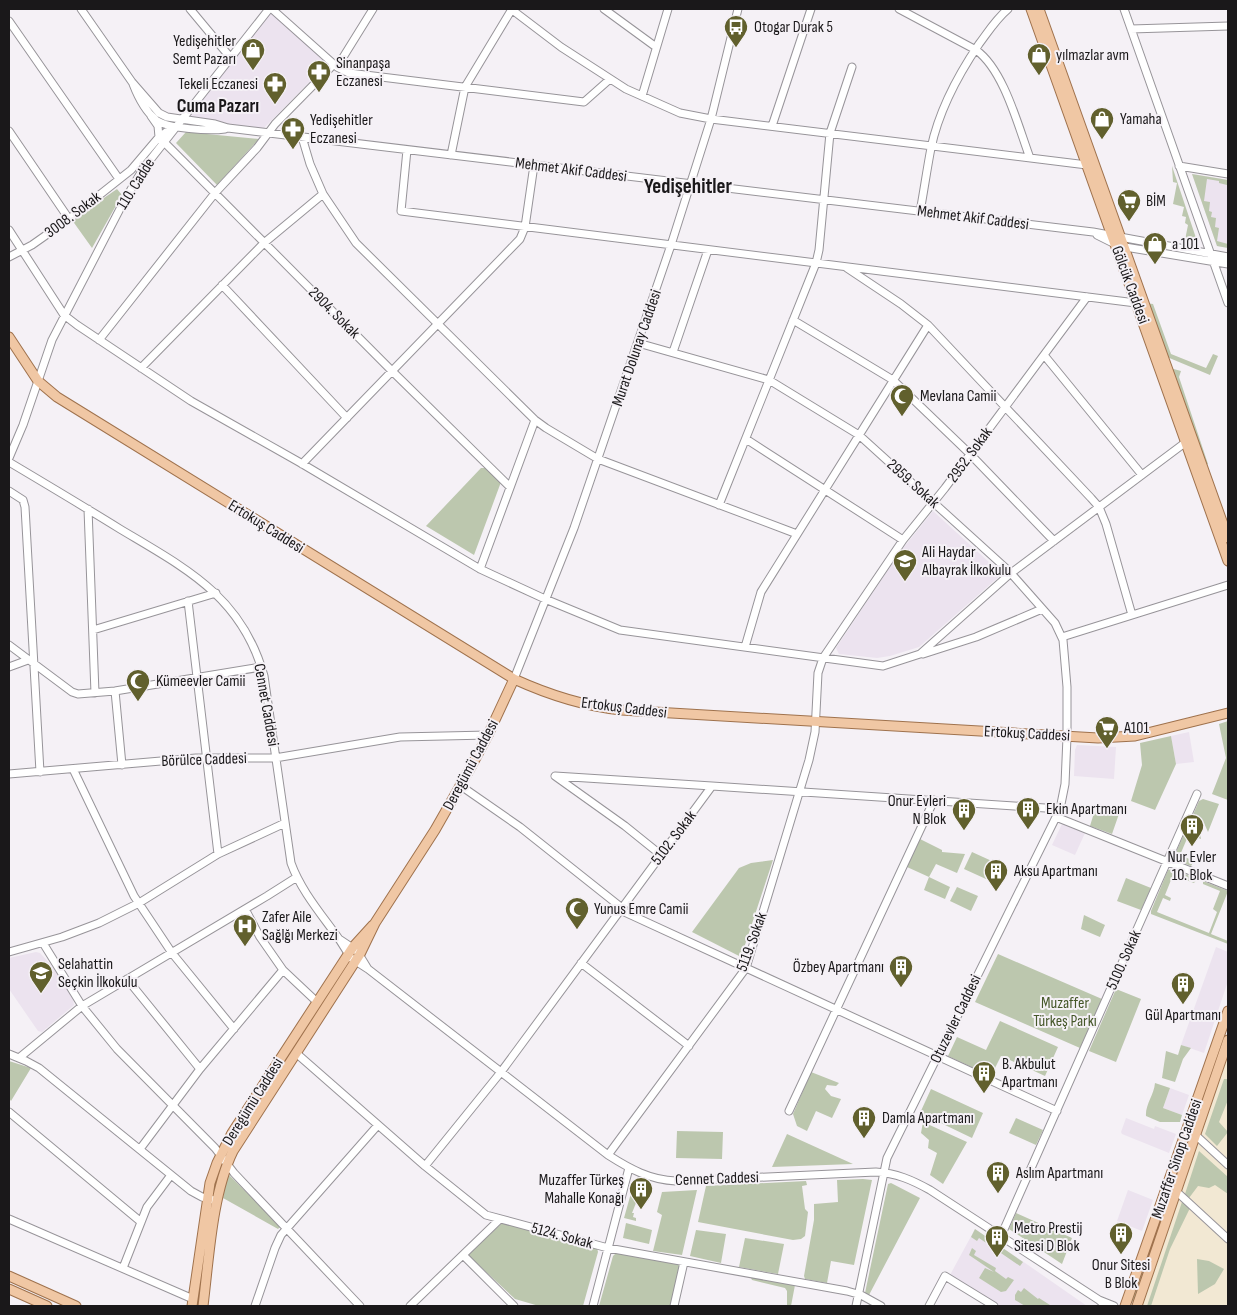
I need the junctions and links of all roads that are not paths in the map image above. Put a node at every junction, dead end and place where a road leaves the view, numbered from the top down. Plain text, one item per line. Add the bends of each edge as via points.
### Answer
1 (80, 9) edge
2 (269, 9) edge
3 (272, 9) edge
4 (373, 9) edge
5 (512, 9) edge
6 (604, 9) edge
7 (668, 9) edge
8 (811, 9) edge
9 (899, 9) edge
10 (1008, 9) edge
11 (1031, 9) edge
12 (1039, 9) edge
13 (1124, 9) edge
14 (193, 10) edge
15 (736, 10) edge
16 (9, 21) edge
17 (1228, 26) edge
18 (1131, 29) junction
19 (656, 47) junction
20 (976, 50) junction
21 (230, 57) junction
22 (336, 66) junction
23 (852, 67) dead end
24 (610, 79) junction
25 (132, 82) junction
26 (465, 87) junction
27 (642, 96) junction
28 (152, 116) junction
29 (181, 119) junction
30 (711, 119) junction
31 (176, 126) junction
32 (772, 126) junction
33 (228, 128) junction
34 (9, 131) edge
35 (268, 133) junction
36 (830, 133) junction
37 (302, 137) junction
38 (162, 140) junction
39 (932, 146) junction
40 (407, 150) junction
41 (451, 155) junction
42 (1030, 158) junction
43 (534, 165) junction
44 (1087, 165) junction
45 (1179, 166) junction
46 (1228, 174) edge
47 (119, 179) junction
48 (691, 184) junction
49 (215, 194) junction
50 (323, 194) junction
51 (824, 200) junction
52 (920, 212) junction
53 (69, 219) junction
54 (525, 227) junction
55 (9, 230) edge
56 (1118, 241) junction
57 (264, 243) junction
58 (671, 245) junction
59 (708, 250) junction
60 (23, 251) junction
61 (1210, 253) junction
62 (1228, 256) edge
63 (9, 257) edge
64 (1214, 262) junction
65 (816, 263) junction
66 (1228, 264) edge
67 (844, 267) junction
68 (222, 285) junction
69 (1087, 297) junction
70 (1136, 303) junction
71 (1228, 303) edge
72 (64, 315) junction
73 (793, 320) junction
74 (438, 324) junction
75 (928, 325) junction
76 (9, 337) edge
77 (100, 340) junction
78 (638, 343) junction
79 (673, 352) junction
80 (1044, 355) junction
81 (141, 368) junction
82 (392, 372) junction
83 (769, 380) junction
84 (893, 380) junction
85 (38, 381) junction
86 (1006, 406) junction
87 (347, 418) junction
88 (535, 420) junction
89 (859, 435) junction
90 (746, 439) junction
91 (1186, 442) junction
92 (970, 454) junction
93 (598, 459) junction
94 (9, 460) edge
95 (302, 464) junction
96 (1142, 475) junction
97 (510, 487) junction
98 (825, 490) junction
99 (9, 491) edge
100 (934, 502) junction
101 (719, 505) junction
102 (1099, 507) junction
103 (88, 510) junction
104 (797, 534) junction
105 (1228, 538) edge
106 (903, 540) junction
107 (1054, 541) junction
108 (1228, 561) edge
109 (480, 569) junction
110 (1011, 573) junction
111 (1228, 585) edge
112 (216, 593) junction
113 (545, 600) junction
114 (188, 601) junction
115 (1042, 608) junction
116 (1132, 615) junction
117 (93, 630) junction
118 (1062, 637) junction
119 (9, 645) edge
120 (745, 647) junction
121 (920, 654) junction
122 (823, 658) junction
123 (31, 662) junction
124 (9, 667) edge
125 (261, 667) junction
126 (197, 677) junction
127 (514, 679) junction
128 (115, 691) junction
129 (95, 693) junction
130 (1228, 713) edge
131 (816, 722) junction
132 (488, 735) junction
133 (1067, 737) junction
134 (206, 758) junction
135 (275, 758) junction
136 (122, 765) junction
137 (73, 769) junction
138 (40, 772) junction
139 (9, 774) edge
140 (461, 786) junction
141 (712, 786) junction
142 (799, 792) junction
143 (1197, 794) dead end
144 (934, 800) junction
145 (1060, 809) junction
146 (1056, 817) junction
147 (285, 822) junction
148 (218, 854) junction
149 (661, 855) junction
150 (1167, 862) junction
151 (297, 876) junction
152 (1228, 886) edge
153 (139, 903) junction
154 (621, 909) junction
155 (245, 910) junction
156 (375, 924) junction
157 (43, 943) junction
158 (350, 950) junction
159 (9, 952) edge
160 (172, 953) junction
161 (357, 958) junction
162 (581, 964) junction
163 (746, 968) junction
164 (283, 970) junction
165 (127, 980) junction
166 (317, 1002) junction
167 (82, 1006) junction
168 (836, 1009) junction
169 (1228, 1011) edge
170 (234, 1029) junction
171 (1228, 1040) edge
172 (689, 1046) junction
173 (1216, 1047) junction
174 (296, 1052) junction
175 (1226, 1053) edge
176 (9, 1054) edge
177 (938, 1056) junction
178 (19, 1058) junction
179 (200, 1069) junction
180 (501, 1072) junction
181 (172, 1106) junction
182 (789, 1111) dead end
183 (1056, 1111) junction
184 (9, 1112) edge
185 (378, 1125) junction
186 (1188, 1128) junction
187 (1196, 1136) junction
188 (140, 1150) junction
189 (220, 1155) junction
190 (608, 1155) junction
191 (227, 1165) junction
192 (425, 1166) junction
193 (1228, 1166) edge
194 (629, 1168) junction
195 (883, 1172) junction
196 (171, 1175) junction
197 (1177, 1192) junction
198 (207, 1198) junction
199 (217, 1201) junction
200 (9, 1219) edge
201 (500, 1219) junction
202 (141, 1222) junction
203 (286, 1228) junction
204 (1001, 1236) junction
205 (1228, 1239) edge
206 (608, 1248) junction
207 (462, 1255) junction
208 (684, 1262) junction
209 (123, 1268) junction
210 (9, 1276) edge
211 (9, 1289) edge
212 (858, 1294) junction
213 (1099, 1300) junction
214 (192, 1303) edge
215 (47, 1306) edge
216 (76, 1306) edge
217 (203, 1306) edge
218 (255, 1306) edge
219 (360, 1306) edge
220 (410, 1306) edge
221 (514, 1306) edge
222 (593, 1306) edge
223 (674, 1306) edge
224 (856, 1306) edge
225 (881, 1306) edge
226 (929, 1306) edge
227 (994, 1306) edge
228 (1106, 1306) edge
229 (1114, 1306) edge
230 (1125, 1306) edge
231 (1136, 1306) edge

1 - 25 street, Mehmet Akif Caddesi
2 - 21 street, 110. Cadde
3 - 22 street
4 - 22 street
5 - 24 street
5 - 26 street
6 - 19 street
7 - 19 street
8 - 32 street
9 - 20 street
10 - 20 street
11 - 44 main road, Gölcük Caddesi
12 - 56 main road, Gölcük Caddesi
13 - 18 street
14 - 21 street
15 - 30 street, Murat Dolunay Caddesi
16 - 47 street
17 - 18 street
18 - 45 street
19 - 27 street
20 - 39 street via 950,92
20 - 42 street via 991,65 1000,81
21 - 29 street, 110. Cadde
22 - 26 street via 349,73
22 - 35 street
23 - 36 street
24 - 26 street via 584,102
24 - 27 street
25 - 28 street, Mehmet Akif Caddesi
25 - 29 street, Mehmet Akif Caddesi via 159,113
26 - 41 street
27 - 30 street via 680,113
28 - 31 street, Mehmet Akif Caddesi via 162,124
28 - 38 street
29 - 31 street, 110. Cadde
29 - 33 street, Mehmet Akif Caddesi
30 - 32 street
30 - 48 street, Murat Dolunay Caddesi
31 - 33 street, Mehmet Akif Caddesi via 205,130
31 - 38 street, 110. Cadde
32 - 36 street
33 - 35 street, Mehmet Akif Caddesi
34 - 53 street
35 - 37 street, Mehmet Akif Caddesi
35 - 49 street
36 - 39 street
36 - 51 street
37 - 40 street, Mehmet Akif Caddesi
37 - 50 street
38 - 47 street, 3008. Sokak
38 - 49 street, 2904. Sokak
38 - 72 street, 110. Cadde via 126,197
39 - 42 street
39 - 52 street
40 - 41 street, Mehmet Akif Caddesi
40 - 54 street via 401,211
41 - 43 street, Mehmet Akif Caddesi
42 - 44 street
43 - 48 street, Mehmet Akif Caddesi
43 - 54 street
44 - 56 main road, Gölcük Caddesi
45 - 46 street
45 - 61 street
47 - 53 street, 3008. Sokak
48 - 51 street, Mehmet Akif Caddesi
48 - 58 street, Murat Dolunay Caddesi
49 - 57 street, 2904. Sokak
49 - 77 street
50 - 57 street
50 - 74 street via 356,243
51 - 52 street, Mehmet Akif Caddesi
51 - 65 street
52 - 56 street, Mehmet Akif Caddesi via 1092,232
53 - 60 street, 3008. Sokak
54 - 58 street
54 - 74 street via 517,242
55 - 60 street
56 - 61 street, Mehmet Akif Caddesi
56 - 64 street, Mehmet Akif Caddesi
56 - 70 main road, Gölcük Caddesi
56 - 105 main road, Gölcük Caddesi
57 - 68 street
57 - 82 street, 2904. Sokak
58 - 59 street
58 - 78 street, Murat Dolunay Caddesi
59 - 65 street
59 - 79 street
60 - 63 street, 3008. Sokak
60 - 72 street
61 - 62 street, Mehmet Akif Caddesi
61 - 64 street
64 - 66 street, Mehmet Akif Caddesi
64 - 71 street
65 - 67 street
65 - 73 street
67 - 69 street
67 - 75 street
68 - 81 street
68 - 87 street
69 - 70 street
69 - 80 street, 2952. Sokak
70 - 91 main road, Gölcük Caddesi
72 - 77 street
72 - 85 street, 110. Cadde
73 - 83 street
73 - 84 street
74 - 82 street
74 - 88 street
75 - 84 street
75 - 86 street
76 - 85 main road, Ertokuş Caddesi
77 - 81 street
78 - 79 street, 2959. Sokak
78 - 93 street, Murat Dolunay Caddesi
79 - 83 street, 2959. Sokak
80 - 86 street, 2952. Sokak
80 - 96 street
81 - 95 street
82 - 87 street
82 - 97 street, 2904. Sokak
83 - 89 street, 2959. Sokak
83 - 90 street
84 - 89 street
84 - 92 street
85 - 94 street, 110. Cadde
85 - 127 main road, Ertokuş Caddesi via 65,402
86 - 92 street, 2952. Sokak
86 - 102 street
87 - 95 street
88 - 93 street
88 - 97 street
89 - 98 street
89 - 100 street, 2959. Sokak
90 - 98 street
90 - 101 street
91 - 96 street
91 - 108 main road, Gölcük Caddesi
92 - 100 street, 2952. Sokak
92 - 107 street
93 - 101 street
93 - 113 street, Murat Dolunay Caddesi
94 - 103 street, Cennet Caddesi
95 - 109 street
96 - 102 street
97 - 109 street
98 - 104 street
98 - 106 street
99 - 123 street via 22,500 25,507
100 - 106 street, 2952. Sokak
100 - 110 street, 2959. Sokak
101 - 104 street
102 - 107 street
102 - 116 street
103 - 112 street, Cennet Caddesi via 187,570
103 - 117 street
104 - 120 street via 761,592
106 - 122 street, 2952. Sokak
107 - 110 street
109 - 113 street
110 - 115 street, 2959. Sokak
110 - 121 street
111 - 116 street
112 - 114 street
112 - 125 street, Cennet Caddesi via 249,638
113 - 120 street via 620,630
113 - 127 street, Murat Dolunay Caddesi
114 - 117 street
114 - 126 street
115 - 118 street, 2959. Sokak
115 - 121 street via 976,638
116 - 118 street
117 - 129 street
118 - 133 street, 2959. Sokak
119 - 123 street
120 - 122 street
121 - 122 street via 883,666
122 - 131 street, 2952. Sokak via 818,673
123 - 124 street
123 - 129 street via 72,692
123 - 138 street
125 - 126 street
125 - 135 street, Cennet Caddesi
126 - 128 street
126 - 134 street
127 - 131 main road, Ertokuş Caddesi via 560,698 604,708
127 - 132 main road, Deregümü Caddesi
128 - 129 street
128 - 136 street
130 - 133 main road, Ertokuş Caddesi via 1125,738
131 - 133 main road, Ertokuş Caddesi
131 - 142 street, 5119. Sokak
132 - 135 street, Börülce Caddesi via 400,737
132 - 140 main road, Deregümü Caddesi
133 - 145 street, Otuzevler Caddesi via 1065,784
134 - 135 street, Börülce Caddesi
134 - 136 street, Börülce Caddesi
134 - 148 street
135 - 147 street, Cennet Caddesi
136 - 137 street, Börülce Caddesi
137 - 138 street, Börülce Caddesi
137 - 153 street
138 - 139 street, Börülce Caddesi
140 - 154 street via 520,827
140 - 156 main road, Deregümü Caddesi
141 - 142 street
141 - 149 street, 5102. Sokak
141 - 149 street via 555,776
142 - 144 street
142 - 163 street, 5119. Sokak
143 - 150 street, 5100. Sokak
144 - 145 street
144 - 168 street
145 - 146 street, Otuzevler Caddesi
146 - 150 street
146 - 177 street, Otuzevler Caddesi
147 - 148 street
147 - 151 street, Cennet Caddesi via 291,863
148 - 153 street
149 - 154 street, 5102. Sokak
150 - 152 street
150 - 183 street, 5100. Sokak
151 - 155 street
151 - 158 street, Cennet Caddesi via 339,940
153 - 157 street via 79,931
153 - 160 street
154 - 162 street, 5102. Sokak
154 - 163 street
155 - 160 street
155 - 164 street
156 - 158 main road, Deregümü Caddesi
156 - 161 main road, Deregümü Caddesi
157 - 159 street
157 - 167 street
158 - 161 street, Cennet Caddesi
158 - 166 main road, Deregümü Caddesi
160 - 165 street
160 - 170 street
161 - 174 main road, Deregümü Caddesi
161 - 180 street, Cennet Caddesi
162 - 172 street
162 - 180 street, 5102. Sokak
163 - 168 street
163 - 172 street, 5119. Sokak
164 - 166 street
164 - 170 street
165 - 167 street
165 - 179 street
166 - 189 main road, Deregümü Caddesi
167 - 178 street
167 - 181 street via 117,1049
168 - 177 street
168 - 182 street
169 - 173 main road, Muzaffer Sinop Caddesi
170 - 179 street
171 - 175 main road, Muzaffer Sinop Caddesi
172 - 190 street, 5119. Sokak
173 - 175 street
173 - 186 main road, Muzaffer Sinop Caddesi
174 - 185 street, 5124. Sokak
174 - 191 main road, Deregümü Caddesi
175 - 187 main road, Muzaffer Sinop Caddesi
176 - 178 street
177 - 183 street
177 - 195 street, Otuzevler Caddesi via 891,1149
178 - 188 street via 39,1068
179 - 181 street
180 - 190 street, Cennet Caddesi
180 - 192 street, 5102. Sokak
181 - 188 street
181 - 189 street
183 - 204 street, 5100. Sokak
184 - 202 street
185 - 192 street, 5124. Sokak
185 - 203 street
186 - 187 street
186 - 230 main road, Muzaffer Sinop Caddesi
187 - 193 street
187 - 197 main road, Muzaffer Sinop Caddesi
188 - 196 street
189 - 191 street
189 - 198 main road, Deregümü Caddesi
190 - 194 street, Cennet Caddesi
191 - 199 main road, Deregümü Caddesi
191 - 203 street
192 - 201 street, 5124. Sokak via 482,1213
194 - 195 street, Cennet Caddesi via 650,1178 667,1180
194 - 206 street
195 - 204 street, Cennet Caddesi via 916,1182
195 - 212 street, Otuzevler Caddesi
196 - 198 street via 196,1194
196 - 202 street
197 - 205 street
197 - 231 main road, Muzaffer Sinop Caddesi
198 - 199 street
198 - 214 main road, Deregümü Caddesi
199 - 217 main road, Deregümü Caddesi
200 - 209 street
201 - 206 street, 5124. Sokak
201 - 207 street
202 - 209 street
203 - 218 street via 275,1248
203 - 219 street
204 - 213 street, Cennet Caddesi
206 - 208 street, 5124. Sokak
206 - 222 street
207 - 220 street
207 - 221 street
208 - 212 street, 5124. Sokak
208 - 223 street
209 - 214 street
210 - 216 main road
211 - 215 main road
212 - 224 street, Otuzevler Caddesi
212 - 225 street, 5124. Sokak
213 - 228 street, Cennet Caddesi
213 - 229 street, Cennet Caddesi
226 - 227 street via 945,1276

